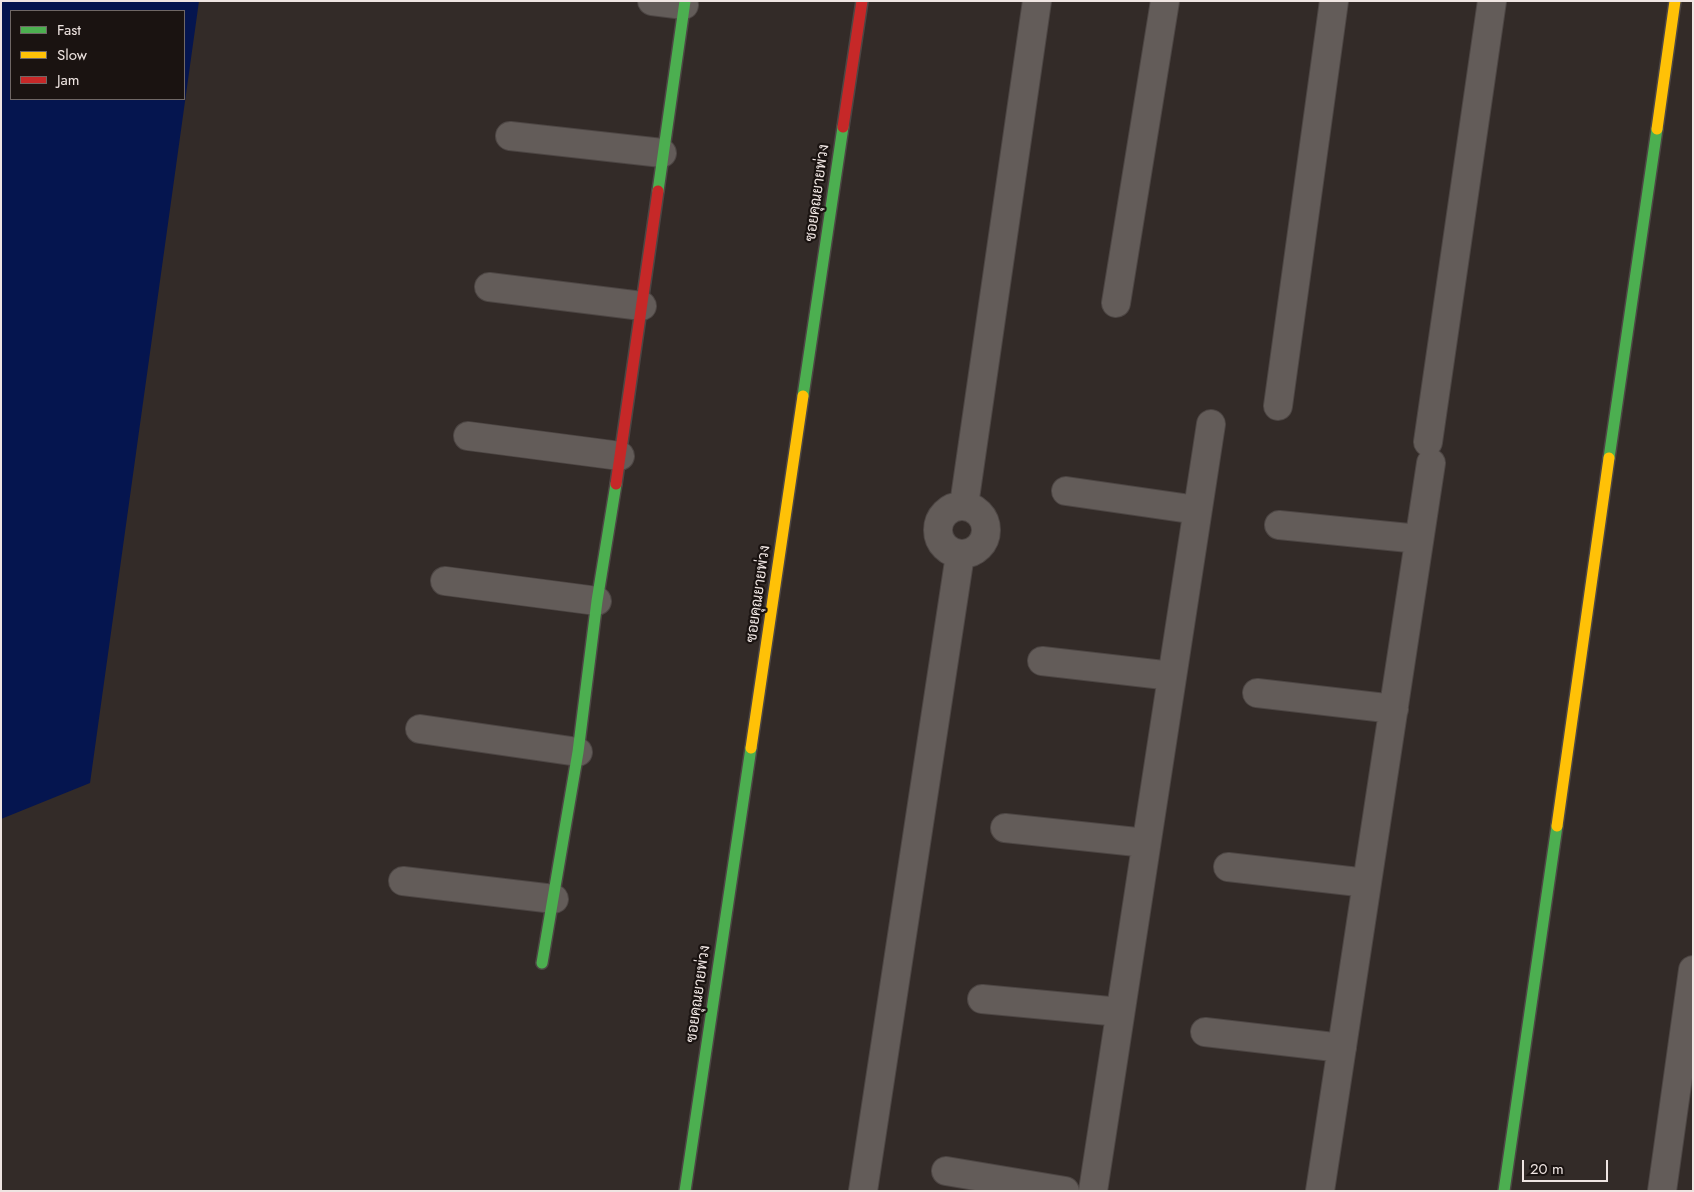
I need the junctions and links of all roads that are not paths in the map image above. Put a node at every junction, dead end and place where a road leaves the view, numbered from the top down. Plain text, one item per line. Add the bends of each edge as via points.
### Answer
1 (652, 1) edge
2 (862, 1) edge
3 (1037, 1) edge
4 (1165, 1) edge
5 (1334, 1) edge
6 (1492, 1) edge
7 (1675, 1) edge
8 (684, 3) edge
9 (510, 136) dead end
10 (662, 153) junction
11 (489, 287) dead end
12 (1116, 304) dead end
13 (642, 306) junction
14 (1278, 406) dead end
15 (1211, 424) dead end
16 (468, 436) dead end
17 (620, 456) junction
18 (1066, 491) dead end
19 (1197, 510) junction
20 (1279, 525) dead end
21 (1419, 539) junction
22 (445, 581) dead end
23 (597, 602) junction
24 (1042, 661) dead end
25 (1172, 676) junction
26 (1257, 693) dead end
27 (1394, 709) junction
28 (420, 730) dead end
29 (578, 752) junction
30 (1005, 828) dead end
31 (1146, 843) junction
32 (1228, 867) dead end
33 (404, 881) dead end
34 (1367, 883) junction
35 (554, 899) junction
36 (542, 963) dead end
37 (1693, 970) edge
38 (982, 999) dead end
39 (1120, 1012) junction
40 (1205, 1032) dead end
41 (1342, 1048) junction
42 (946, 1171) dead end
43 (686, 1191) edge
44 (863, 1191) edge
45 (1066, 1191) edge
46 (1093, 1191) edge
47 (1320, 1191) edge
48 (1504, 1191) edge
49 (1662, 1191) edge

1 - 8 street
2 - 43 street, ซอยคุณยายพ่วง
3 - 44 street via 964,505 975,508 982,516 987,526 986,537 980,547 960,555
4 - 12 street
5 - 14 street
6 - 21 street
7 - 48 street
8 - 10 street
9 - 10 street
10 - 13 street
11 - 13 street
13 - 17 street
15 - 19 street
16 - 17 street
17 - 23 street
18 - 19 street
19 - 25 street
20 - 21 street
21 - 27 street
22 - 23 street
23 - 29 street
24 - 25 street
25 - 31 street
26 - 27 street
27 - 34 street
28 - 29 street
29 - 35 street
30 - 31 street
31 - 39 street
32 - 34 street
33 - 35 street
34 - 41 street
35 - 36 street
37 - 49 street
38 - 39 street
39 - 46 street
40 - 41 street
41 - 47 street
42 - 45 street

